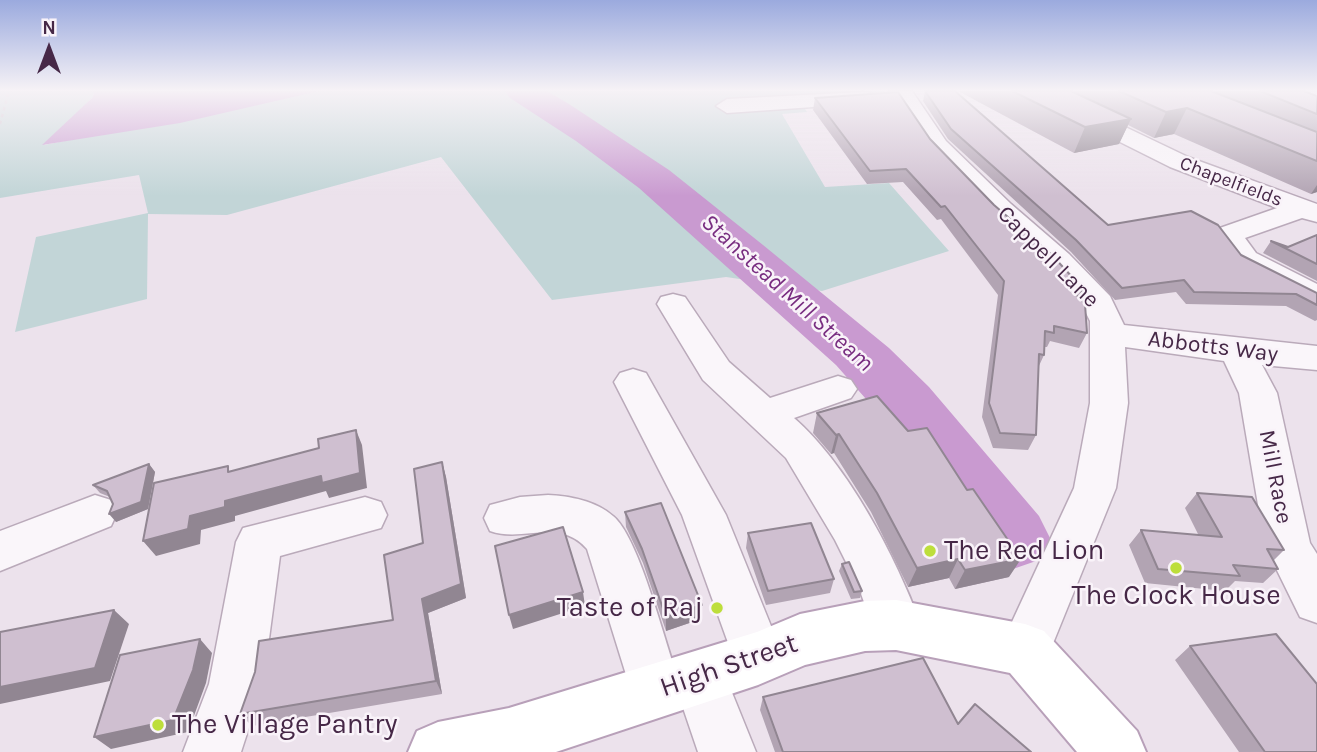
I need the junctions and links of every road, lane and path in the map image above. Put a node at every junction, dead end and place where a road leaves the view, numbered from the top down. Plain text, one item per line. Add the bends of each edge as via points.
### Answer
1 (925, 126) edge
2 (1105, 126) edge
3 (1309, 212) edge
4 (1317, 297) edge
5 (673, 304) dead end
6 (1110, 334) junction
7 (1237, 351) junction
8 (1317, 358) edge
9 (633, 382) dead end
10 (838, 389) dead end
11 (763, 414) junction
12 (95, 513) dead end
13 (365, 515) dead end
14 (506, 517) dead end
15 (0, 551) edge
16 (1317, 601) edge
17 (896, 625) junction
18 (1025, 650) junction
19 (758, 658) junction
20 (677, 684) junction
21 (509, 745) edge
22 (212, 752) edge
23 (438, 752) edge
24 (727, 752) edge
25 (1116, 752) edge

1 - 6 street, Cappell Lane via 946,155 1098,303
2 - 3 street, Chapelfields via 1179,162
3 - 4 street via 1227,235 1245,259
5 - 11 street via 716,370
6 - 7 street, Abbotts Way
6 - 18 street, Cappell Lane via 1109,403 1095,488
7 - 8 street, Abbotts Way
7 - 16 street, Mill Race via 1258,393 1288,546
9 - 19 street via 704,515
10 - 11 street
11 - 17 street via 800,447 851,527 882,585
12 - 15 street
13 - 22 street via 259,542 236,684
14 - 20 street via 559,513 582,517 597,527
17 - 18 main road, High Street
17 - 19 main road, High Street via 800,640
18 - 25 main road
19 - 20 main road, High Street
20 - 21 main road, High Street
20 - 24 street
21 - 23 main road, High Street

